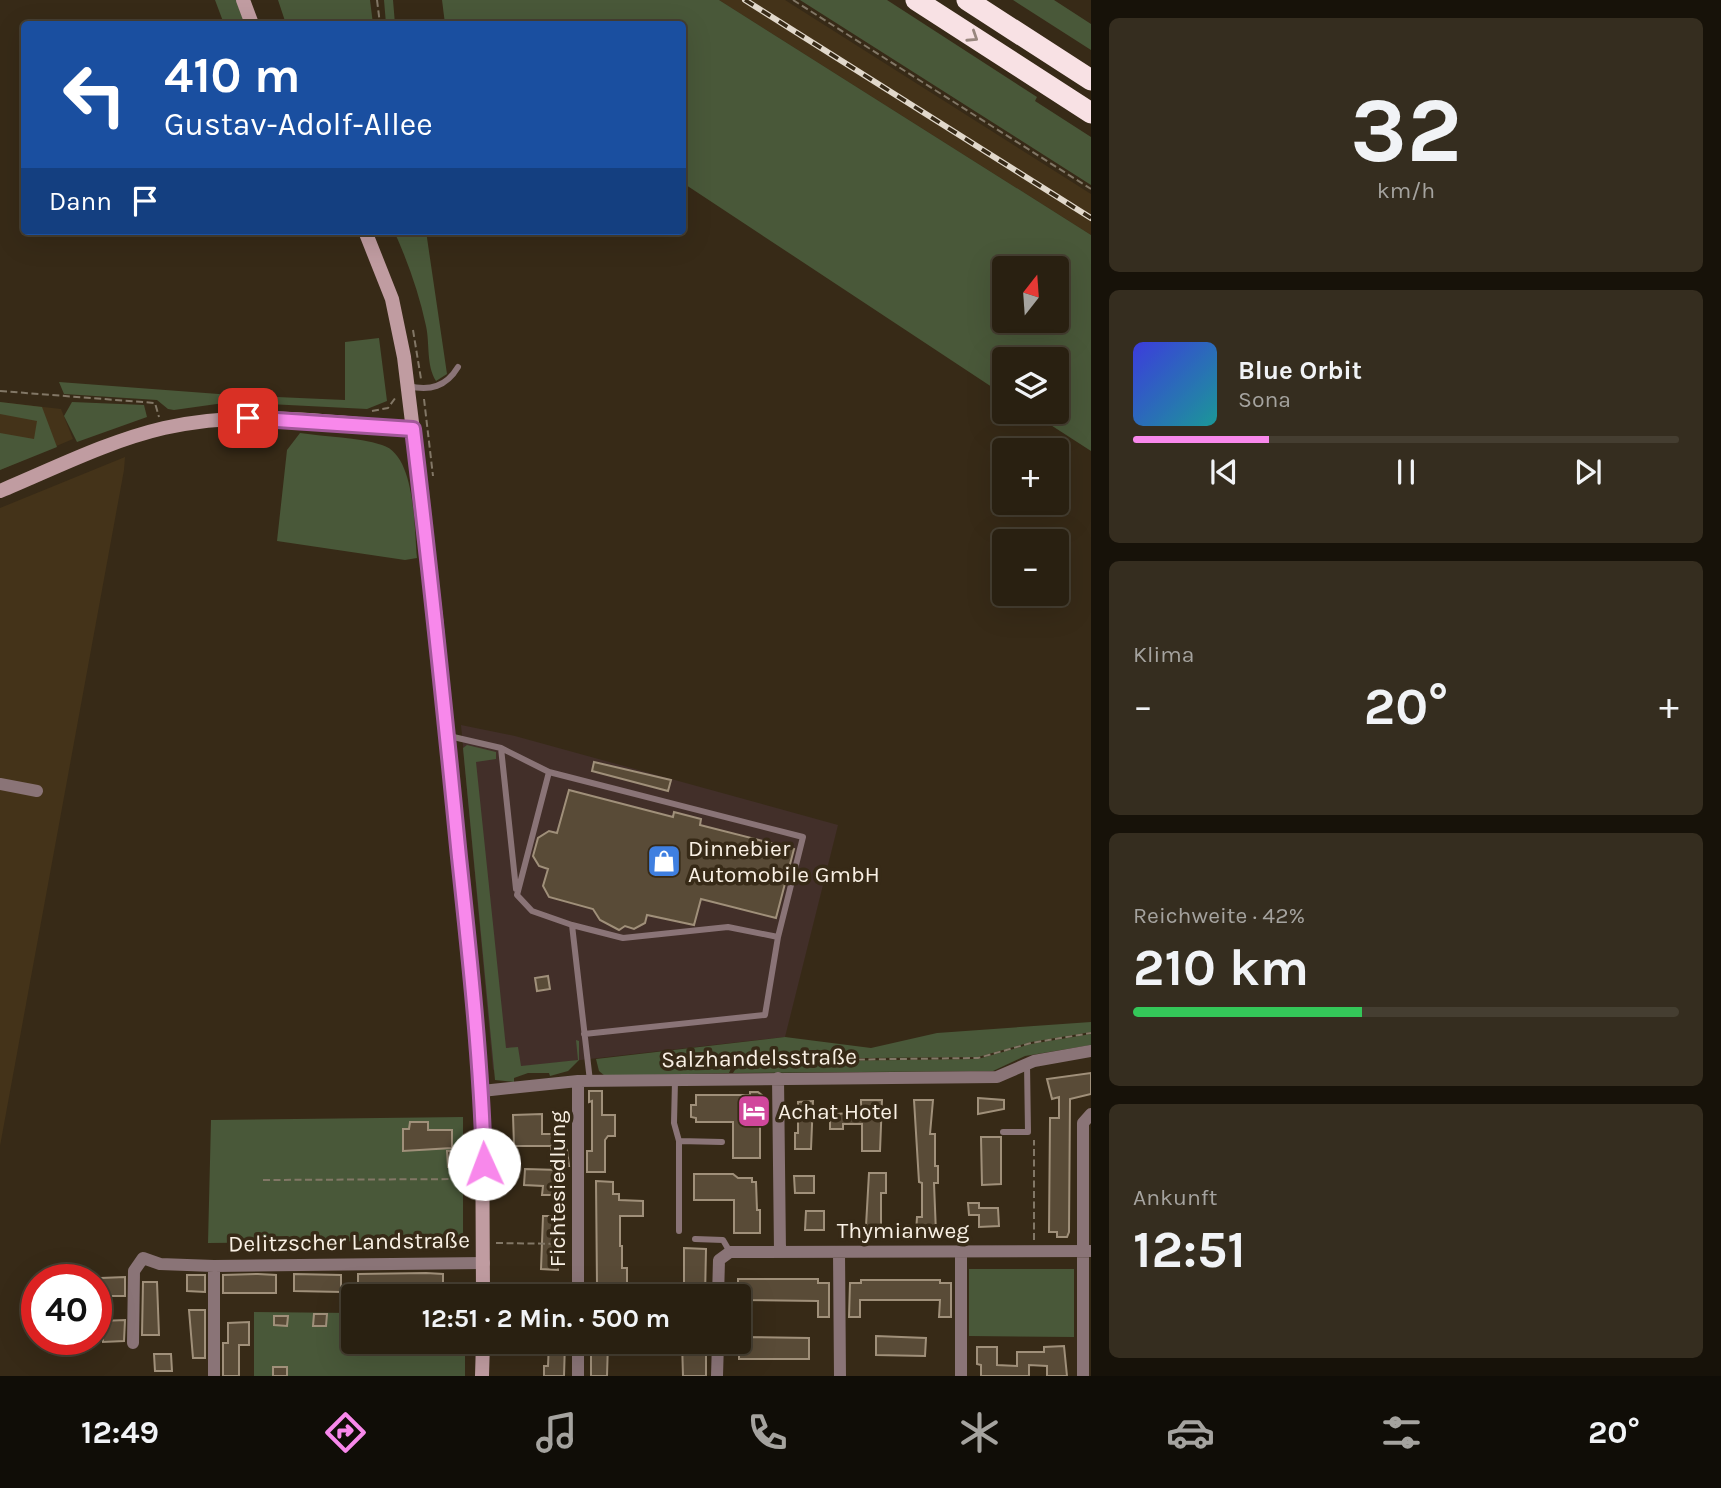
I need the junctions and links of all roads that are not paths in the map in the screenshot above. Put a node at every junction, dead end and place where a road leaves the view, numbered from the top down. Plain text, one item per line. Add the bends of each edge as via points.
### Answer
1 (243, 0) edge
2 (916, 0) edge
3 (967, 0) edge
4 (251, 21) edge
5 (1091, 80) edge
6 (1091, 113) edge
7 (367, 235) edge
8 (458, 367) dead end
9 (408, 386) junction
10 (413, 429) junction
11 (0, 491) edge
12 (448, 736) junction
13 (501, 748) junction
14 (549, 772) junction
15 (0, 784) edge
16 (37, 791) dead end
17 (517, 895) junction
18 (572, 925) junction
19 (778, 937) junction
20 (584, 1034) junction
21 (1091, 1051) edge
22 (1027, 1064) junction
23 (778, 1078) junction
24 (584, 1081) junction
25 (675, 1081) junction
26 (482, 1091) junction
27 (1091, 1114) edge
28 (1003, 1132) dead end
29 (679, 1141) junction
30 (722, 1142) dead end
31 (678, 1231) dead end
32 (695, 1239) dead end
33 (961, 1251) junction
34 (1087, 1251) edge
35 (730, 1252) junction
36 (780, 1252) junction
37 (839, 1252) junction
38 (484, 1263) junction
39 (214, 1266) junction
40 (484, 1284) edge
41 (578, 1284) edge
42 (718, 1284) edge
43 (1087, 1311) edge
44 (133, 1343) dead end
45 (482, 1354) edge
46 (578, 1354) edge
47 (718, 1354) edge
48 (1086, 1369) edge
49 (214, 1376) edge
50 (482, 1376) edge
51 (578, 1376) edge
52 (717, 1376) edge
53 (840, 1376) edge
54 (961, 1376) edge

1 - 4 street
2 -> 6 highway
3 - 5 highway
7 - 9 street, Delitzscher Landstraße via 392,299
8 - 9 lane via 450,380 438,387
9 - 10 street, Delitzscher Landstraße
10 - 11 street via 248,418 162,429
10 - 12 street, Delitzscher Landstraße
12 - 13 lane
12 - 26 street, Delitzscher Landstraße
13 - 14 lane
13 - 17 lane
14 - 17 lane
14 - 19 lane via 803,837
15 - 16 street
17 - 18 lane via 532,911
18 - 19 lane via 624,938 728,927
18 - 20 lane
19 - 20 lane via 765,1015
20 - 24 lane
21 - 22 street, Salzhandelsstraße
22 - 23 street, Salzhandelsstraße via 998,1077
22 - 28 lane via 1028,1132
23 - 25 street, Salzhandelsstraße
23 - 36 street
24 - 25 street, Salzhandelsstraße
24 - 26 street, Salzhandelsstraße
24 - 41 street, Fichtesiedlung
25 - 29 lane via 674,1123
26 - 38 street, Delitzscher Landstraße
27 - 34 street via 1083,1123
29 - 30 lane
29 - 31 lane
32 - 35 lane via 723,1240
33 - 34 street, Thymianweg
33 - 37 street, Thymianweg
33 - 54 street
34 - 43 street
35 - 36 street, Thymianweg
35 - 42 street via 719,1260
36 - 37 street, Thymianweg
37 - 53 street
38 - 39 street, Delitzscher Landstraße
38 - 40 street, Delitzscher Landstraße
39 - 44 street, Delitzscher Landstraße via 160,1264 143,1258 134,1271
39 - 49 street, Delitzscher Landstraße
43 - 48 street
45 - 50 street
46 - 51 street
47 - 52 street

